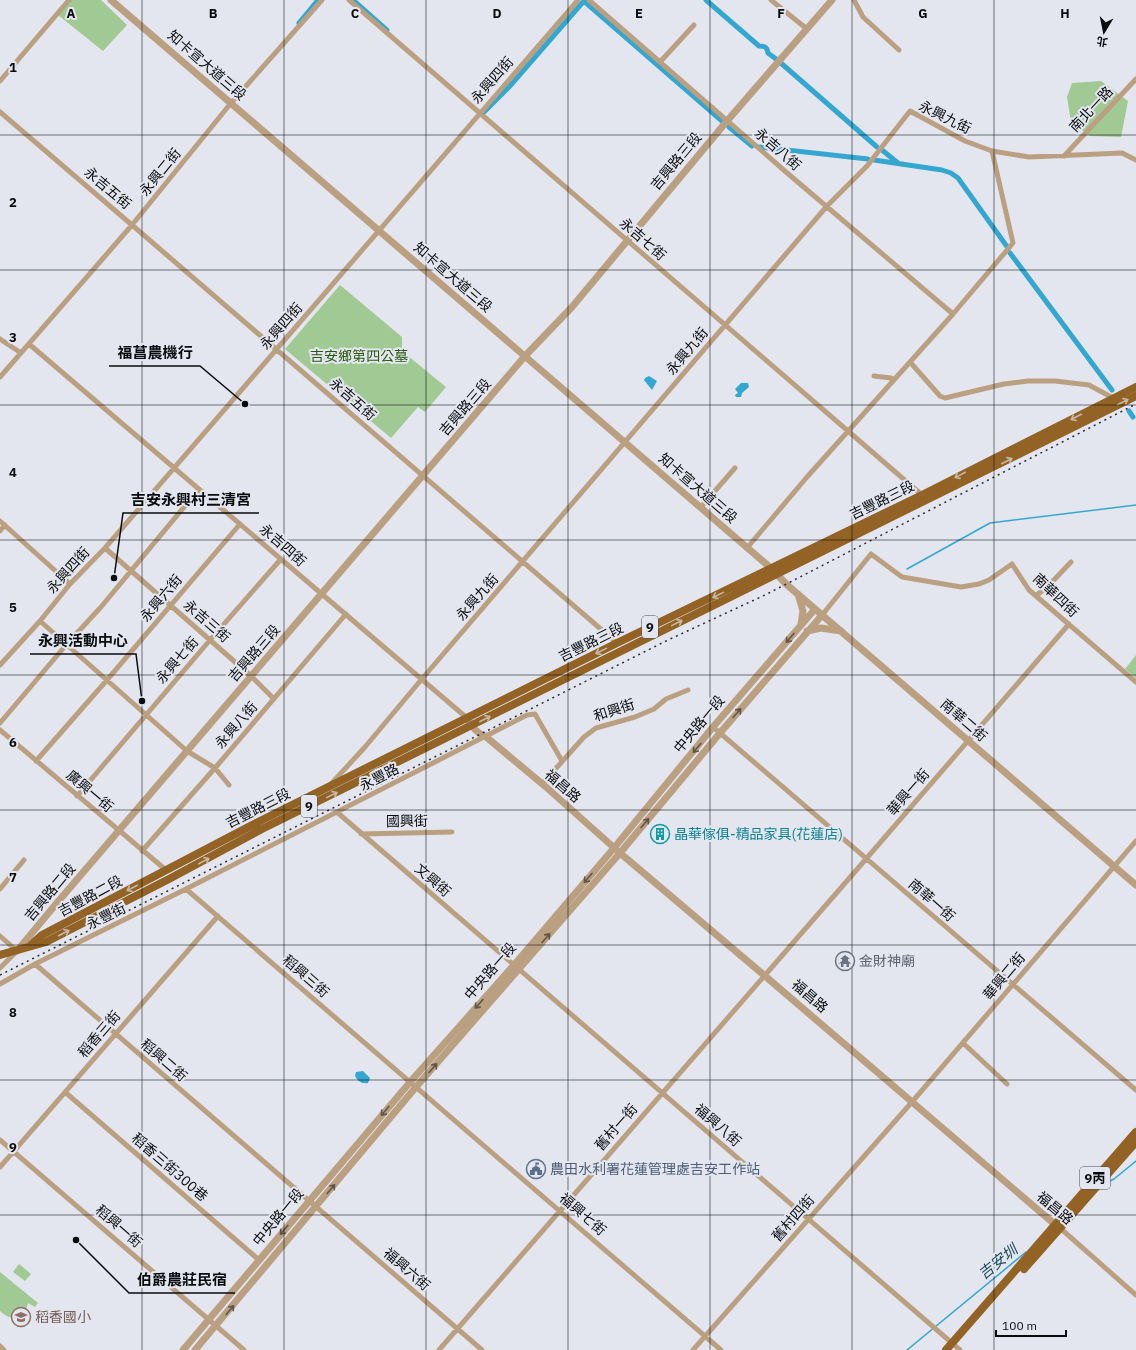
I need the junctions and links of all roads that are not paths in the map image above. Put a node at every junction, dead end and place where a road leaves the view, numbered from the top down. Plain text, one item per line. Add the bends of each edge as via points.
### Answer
1 (69, 0) edge
2 (111, 0) edge
3 (322, 0) edge
4 (349, 0) edge
5 (578, 0) edge
6 (589, 0) edge
7 (770, 0) edge
8 (832, 0) edge
9 (854, 0) edge
10 (694, 25) dead end
11 (807, 29) junction
12 (899, 50) dead end
13 (660, 62) junction
14 (1136, 79) edge
15 (0, 81) edge
16 (232, 103) junction
17 (0, 112) edge
18 (480, 112) junction
19 (727, 121) junction
20 (992, 151) junction
21 (1064, 156) junction
22 (1136, 160) edge
23 (827, 206) junction
24 (132, 225) junction
25 (380, 230) junction
26 (626, 241) junction
27 (953, 314) junction
28 (724, 325) junction
29 (0, 339) edge
30 (29, 344) junction
31 (276, 349) junction
32 (21, 353) junction
33 (525, 356) junction
34 (910, 362) junction
35 (874, 376) dead end
36 (0, 377) edge
37 (894, 380) junction
38 (1136, 387) edge
39 (1136, 396) edge
40 (1113, 398) junction
41 (1102, 408) junction
42 (848, 431) junction
43 (625, 443) junction
44 (174, 467) junction
45 (735, 468) dead end
46 (424, 475) junction
47 (199, 489) junction
48 (922, 495) junction
49 (701, 507) junction
50 (0, 521) edge
51 (240, 524) junction
52 (5, 525) junction
53 (0, 531) edge
54 (105, 548) junction
55 (747, 548) junction
56 (281, 559) junction
57 (523, 562) junction
58 (1071, 562) dead end
59 (131, 571) junction
60 (775, 571) junction
61 (70, 584) junction
62 (322, 594) junction
63 (798, 594) junction
64 (1036, 596) junction
65 (170, 605) junction
66 (815, 609) junction
67 (346, 614) junction
68 (822, 614) junction
69 (40, 621) junction
70 (801, 624) junction
71 (1069, 624) junction
72 (807, 631) junction
73 (841, 631) junction
74 (210, 640) junction
75 (617, 643) junction
76 (66, 645) junction
77 (0, 666) edge
78 (251, 676) junction
79 (107, 680) junction
80 (421, 680) junction
81 (1136, 682) edge
82 (688, 690) dead end
83 (274, 699) junction
84 (146, 714) junction
85 (467, 718) junction
86 (0, 723) edge
87 (471, 726) junction
88 (714, 727) junction
89 (0, 730) edge
90 (720, 733) junction
91 (485, 736) junction
92 (968, 740) junction
93 (187, 751) junction
94 (36, 761) junction
95 (562, 762) junction
96 (215, 768) junction
97 (542, 784) junction
98 (229, 785) dead end
99 (329, 787) junction
100 (77, 796) junction
101 (338, 812) junction
102 (118, 831) junction
103 (452, 832) dead end
104 (361, 834) junction
105 (1136, 841) edge
106 (614, 848) junction
107 (142, 851) junction
108 (620, 854) junction
109 (866, 859) junction
110 (24, 860) dead end
111 (1114, 866) junction
112 (166, 870) junction
113 (169, 879) joint
114 (1136, 885) edge
115 (186, 889) junction
116 (0, 890) edge
117 (218, 916) junction
118 (0, 936) edge
119 (28, 948) junction
120 (17, 951) junction
121 (0, 956) edge
122 (36, 964) junction
123 (516, 967) junction
124 (0, 968) edge
125 (765, 976) junction
126 (0, 984) edge
127 (1012, 985) junction
128 (115, 1034) junction
129 (963, 1043) junction
130 (413, 1084) junction
131 (1007, 1084) dead end
132 (1136, 1090) edge
133 (65, 1092) junction
134 (662, 1093) junction
135 (912, 1102) junction
136 (1136, 1132) edge
137 (0, 1140) edge
138 (1136, 1142) edge
139 (14, 1152) junction
140 (0, 1168) edge
141 (309, 1200) junction
142 (316, 1207) junction
143 (560, 1210) junction
144 (808, 1219) junction
145 (1057, 1227) junction
146 (260, 1260) junction
147 (1136, 1295) edge
148 (209, 1319) junction
149 (216, 1326) junction
150 (457, 1329) junction
151 (705, 1336) junction
152 (0, 1346) edge
153 (955, 1347) edge
154 (4, 1350) edge
155 (183, 1350) edge
156 (195, 1350) edge
157 (244, 1350) edge
158 (439, 1350) edge
159 (482, 1350) edge
160 (694, 1350) edge
161 (721, 1350) edge
162 (946, 1350) edge

1 - 15 street
2 - 16 street, 知卡宣大道三段
3 - 16 street, 永興二街
4 - 18 street, 永吉七街
5 - 18 street, 永興四街
6 - 13 street, 永吉八街
7 - 11 street
8 - 11 street, 吉興路三段
9 - 12 street via 863,17
10 - 13 street
11 - 19 street, 吉興路三段
13 - 19 street, 永吉八街
14 - 21 street, 南北一路
16 - 24 street, 永興二街
16 - 25 street, 知卡宣大道三段
17 - 24 street, 永吉五街
18 - 25 street, 永興四街
18 - 26 street, 永吉七街
19 - 23 street, 永吉八街
19 - 26 street, 吉興路三段
20 - 21 street, 永興九街 via 1029,157
20 - 23 street, 永興九街 via 965,141 910,111 867,166
20 - 27 street via 1013,243
21 - 22 street, 永興九街 via 1122,153
23 - 27 street, 永吉八街
23 - 28 street, 永興九街
24 - 30 street, 永興二街
24 - 31 street, 永吉五街
25 - 31 street, 永興四街
25 - 33 street, 知卡宣大道三段
26 - 28 street, 永吉七街
26 - 33 street, 吉興路三段 via 572,307
27 - 34 street
28 - 42 street, 永吉七街
28 - 43 street, 永興九街
29 - 32 street
30 - 32 street, 永興二街
30 - 44 street, 永吉四街
31 - 44 street, 永興四街
31 - 46 street, 永吉五街
32 - 36 street, 永興二街
33 - 43 street, 知卡宣大道三段
33 - 46 street, 吉興路三段
34 - 37 street
34 - 40 street via 940,396 945,398 1028,381 1090,385
35 - 37 street
37 - 42 street
38 - 40 main road, 吉豐路三段 / 9
41 -> 39 main road, 吉豐路三段 / 9
40 - 41 main road, 吉豐路三段 / 9
41 -> 48 main road, 吉豐路三段 / 9
60 -> 41 main road, 吉豐路三段 / 9
42 - 48 street, 永吉七街
42 - 55 street
43 - 49 street, 知卡宣大道三段
43 - 57 street, 永興九街
44 - 47 street, 永吉四街
44 - 54 street, 永興四街
45 - 49 street
46 - 57 street, 永吉五街
46 - 62 street, 吉興路三段
47 - 51 street, 永吉四街
47 - 59 street
48 - 60 main road, 吉豐路三段 / 9
49 - 55 street, 知卡宣大道三段
50 - 52 street
51 - 56 street, 永吉四街
51 - 65 street, 永興六街
52 - 53 street
52 - 61 street
54 - 59 street, 永吉三街
54 - 61 street, 永興四街
55 - 60 street, 知卡宣大道三段
56 - 62 street, 永吉四街
56 - 74 street, 永興七街
57 - 75 street, 永吉五街
57 - 80 street, 永興九街
58 - 64 street
59 - 65 street, 永吉三街
59 - 76 street
60 - 63 street, 南華二街
60 -> 75 main road, 吉豐路三段 / 9
87 -> 60 main road, 吉豐路三段 / 9
61 - 69 street, 永興四街
62 - 67 street, 永吉四街
62 - 78 street, 吉興路三段
63 - 66 street, 南華二街
63 - 70 street via 803,611
64 - 68 street, 南華四街 via 1012,564 989,580 961,587 902,577 871,554
64 - 71 street, 南華四街
65 - 74 street, 永吉三街
65 - 79 street, 永興六街
66 - 68 street, 南華二街
66 - 70 street, 中央路一段
67 - 80 street, 永吉四街
67 - 83 street, 永興八街
68 - 72 street, 中央路一段
68 - 73 street, 南華二街
69 - 76 street
69 - 77 street, 永興四街
70 -> 88 street, 中央路一段
71 - 81 street, 南華四街
71 - 92 street, 華興一街
72 - 73 street via 821,628
90 -> 72 street, 中央路一段
73 - 92 street, 南華二街
74 - 78 street, 永吉三街
74 - 84 street, 永興七街
75 -> 85 main road, 吉豐路三段 / 9
76 - 79 street
76 - 86 street
78 - 83 street, 永吉三街
78 - 93 street, 吉興路三段
79 - 84 street
79 - 94 street, 永興六街
80 - 85 street, 永吉四街
80 - 99 street, 永興九街
82 - 95 street, 和興街 via 666,698 654,709 635,717 596,728 584,737
83 - 96 street, 永興八街
84 - 93 street
84 - 100 street, 永興七街
85 - 87 street, 福昌路
85 - 99 main road, 吉豐路三段 / 9
87 - 91 street, 福昌路
113 -> 87 main road, 吉豐路三段 / 9 via 262,829
88 - 90 street, 南華一街
88 -> 106 street, 中央路一段
89 - 94 street, 廣興一街
108 -> 90 street, 中央路一段
90 - 109 street, 南華一街
91 - 95 street, 永豐路 via 527,715 535,714
91 - 97 street, 福昌路
91 - 101 street, 永豐路
92 - 109 street, 華興一街
92 - 111 street, 南華二街
93 - 96 street
93 - 102 street, 吉興路三段
94 - 100 street, 廣興一街
95 - 97 street, 和興街
96 - 98 street
96 - 107 street, 永興八街
97 - 106 street, 福昌路
99 - 112 main road, 吉豐路三段 / 9
100 - 102 street, 廣興一街
101 - 104 street, 文興街
101 - 115 street, 永豐路
102 - 107 street, 廣興一街
102 - 120 street, 吉興路二段
103 - 104 street, 國興街
104 - 123 street, 文興街
105 - 111 street, 華興二街
106 - 108 street, 福昌路
106 -> 123 street, 中央路一段
107 - 112 street, 廣興一街
123 -> 108 street, 中央路一段
108 - 125 street, 福昌路
109 - 125 street, 華興一街
109 - 127 street, 南華一街
110 - 116 street
111 - 114 street, 南華二街
111 - 127 street, 華興二街
112 -> 119 main road, 吉豐路二段 / 9 via 42,935
119 -> 113 main road, 吉豐路二段 / 9 via 46,942
115 - 117 street, 稻興三街
115 - 122 street, 永豐街
117 - 128 street, 稻香三街
117 - 130 street, 稻興三街
118 - 120 street
119 - 120 main road, 吉豐路二段 / 9
120 - 121 main road, 吉豐路二段 / 9
120 - 124 street, 吉興路二段
122 - 126 street
122 - 128 street, 稻興二街
123 - 130 street, 中央路一段
123 - 134 street, 福興八街
125 - 134 street, 舊村一街
125 - 135 street, 福昌路
127 - 129 street, 華興二街
127 - 132 street, 南華一街
128 - 133 street, 稻香三街
128 - 141 street, 稻興二街
129 - 131 street
129 - 135 street, 華興二街
130 -> 141 street, 中央路一段
142 -> 130 street, 中央路一段
130 - 143 street, 福興七街
133 - 139 street, 稻香三街
133 - 146 street, 稻香三街300巷
134 - 143 street, 舊村一街
134 - 144 street, 福興八街
135 - 144 street, 舊村四街
135 - 145 street, 福昌路
136 - 145 main road, 9丙
137 - 139 street, 稻興一街
138 - 145 main road, 9丙
139 - 140 street, 稻香三街
139 - 148 street, 稻興一街
141 - 142 street, 稻興二街
141 -> 146 street, 中央路一段
149 -> 142 street, 中央路一段
142 - 150 street, 福興六街
143 - 150 street, 舊村一街
143 - 151 street, 福興七街
144 - 151 street, 舊村四街
144 - 153 street, 福興八街
145 - 147 street, 福昌路
145 - 153 main road, 9丙
146 - 148 street, 中央路一段
148 - 149 street, 稻興一街
148 - 155 street, 中央路一段
149 - 156 street, 中央路一段
149 - 157 street, 稻興一街
150 - 158 street, 舊村一街
150 - 159 street, 福興六街
151 - 160 street, 舊村四街
151 - 161 street, 福興七街
152 - 154 street
153 - 162 main road, 9丙

